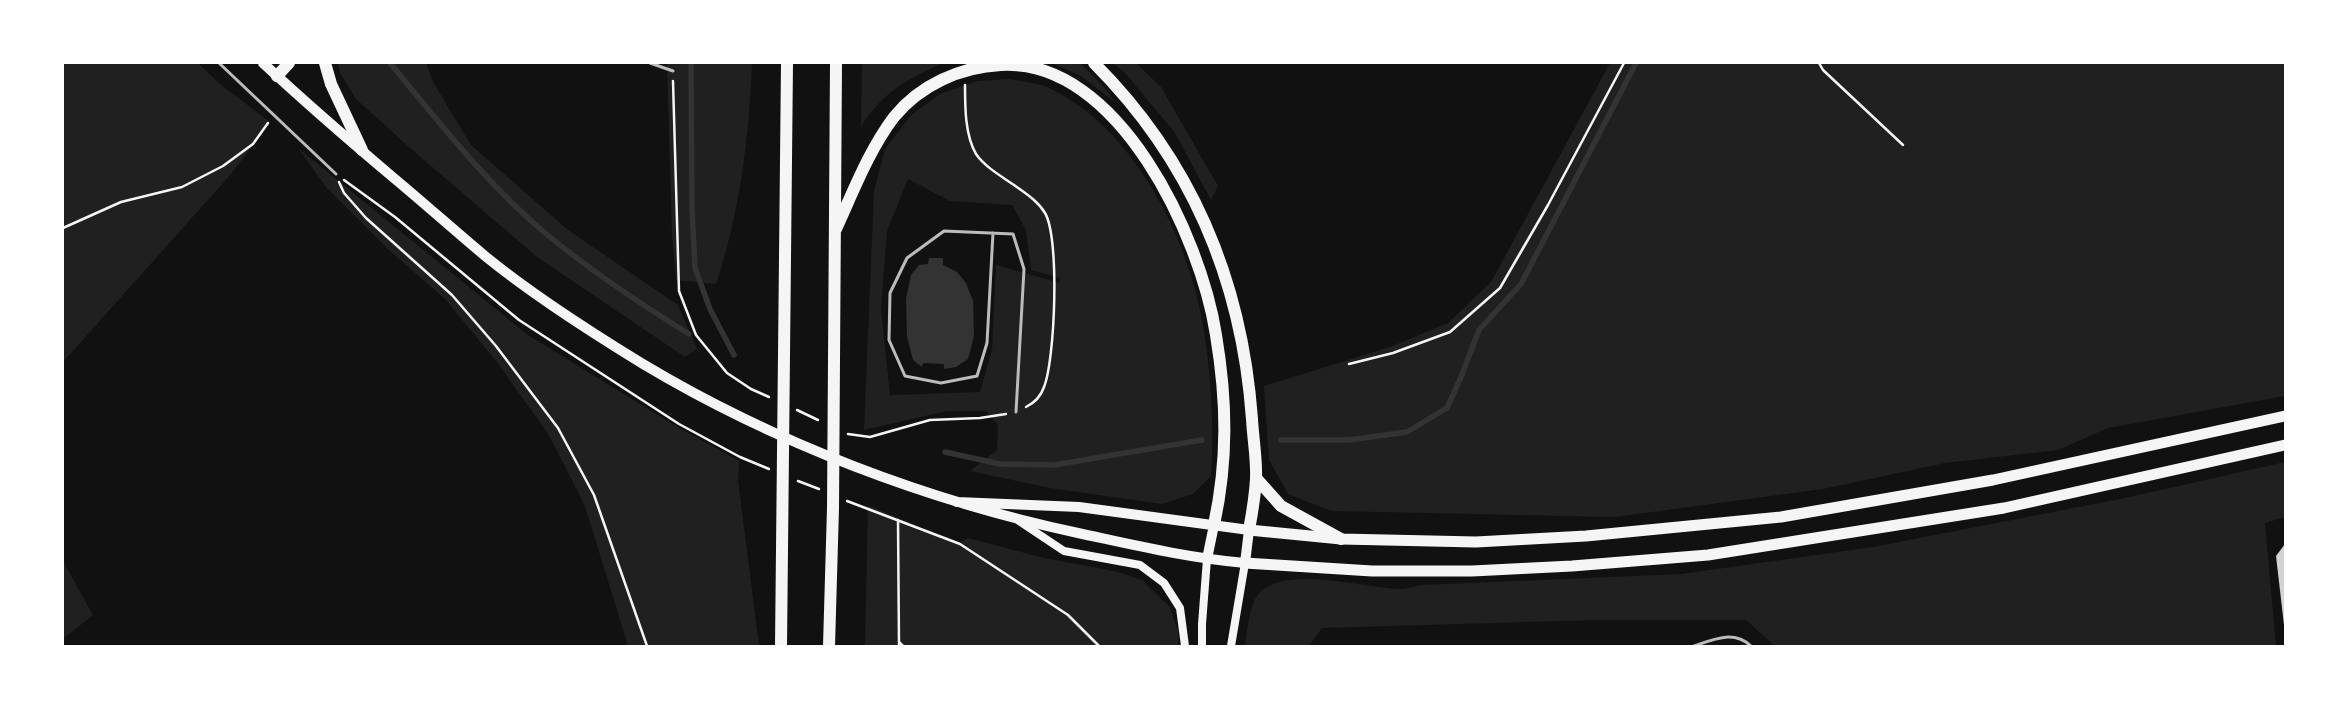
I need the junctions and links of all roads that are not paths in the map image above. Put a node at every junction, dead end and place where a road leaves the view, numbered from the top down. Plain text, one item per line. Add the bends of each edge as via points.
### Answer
1 (219, 63) edge
2 (263, 63) edge
3 (289, 63) edge
4 (325, 63) edge
5 (650, 63) edge
6 (787, 63) edge
7 (836, 63) edge
8 (1094, 63) edge
9 (673, 71) road end
10 (277, 76) junction
11 (362, 150) junction
12 (336, 174) road end
13 (836, 229) junction
14 (993, 233) junction
15 (1016, 412) road end
16 (2285, 416) edge
17 (2285, 445) edge
18 (1256, 478) junction
19 (957, 502) junction
20 (1018, 520) junction
21 (1214, 525) junction
22 (1249, 530) junction
23 (1341, 539) junction
24 (1207, 559) junction
25 (1245, 563) junction
26 (782, 646) edge
27 (829, 646) edge
28 (1186, 646) edge
29 (1202, 646) edge
30 (1231, 646) edge
31 (1694, 646) edge
32 (1751, 646) edge

1 - 12 lane
2 - 10 main road
3 - 10 highway
4 - 11 highway via 331,84
5 - 9 lane
6 - 26 highway
7 - 13 highway
8 - 18 highway via 1162,143 1205,222 1224,272 1240,326 1247,364
10 - 11 main road
11 - 19 main road via 487,257 541,297 644,365 753,423 854,465
13 - 21 highway via 878,142 895,116 930,86 962,77 978,66 1006,64 1032,67 1065,79 1096,99 1121,125 1143,155 1164,191 1204,280 1216,333 1225,416 1225,453
13 - 27 highway via 836,503
14 - 14 lane via 944,231 907,258 890,293 889,340 905,376 941,383 977,376 987,342
14 - 15 lane via 1013,234 1024,269
16 - 23 highway via 1993,480 1782,517 1586,536 1476,542
17 - 25 highway via 2004,508 1708,555 1472,571 1372,571
18 - 22 highway
18 - 23 highway via 1281,506
19 - 20 main road
19 - 21 main road via 1079,507
20 - 24 main road
20 - 28 main road via 1064,551 1140,565 1164,583 1180,608
21 - 22 main road
21 - 24 main road
22 - 23 highway
22 - 25 main road
24 - 25 main road
24 - 29 main road
25 - 30 main road
31 - 32 lane via 1722,637 1742,638

